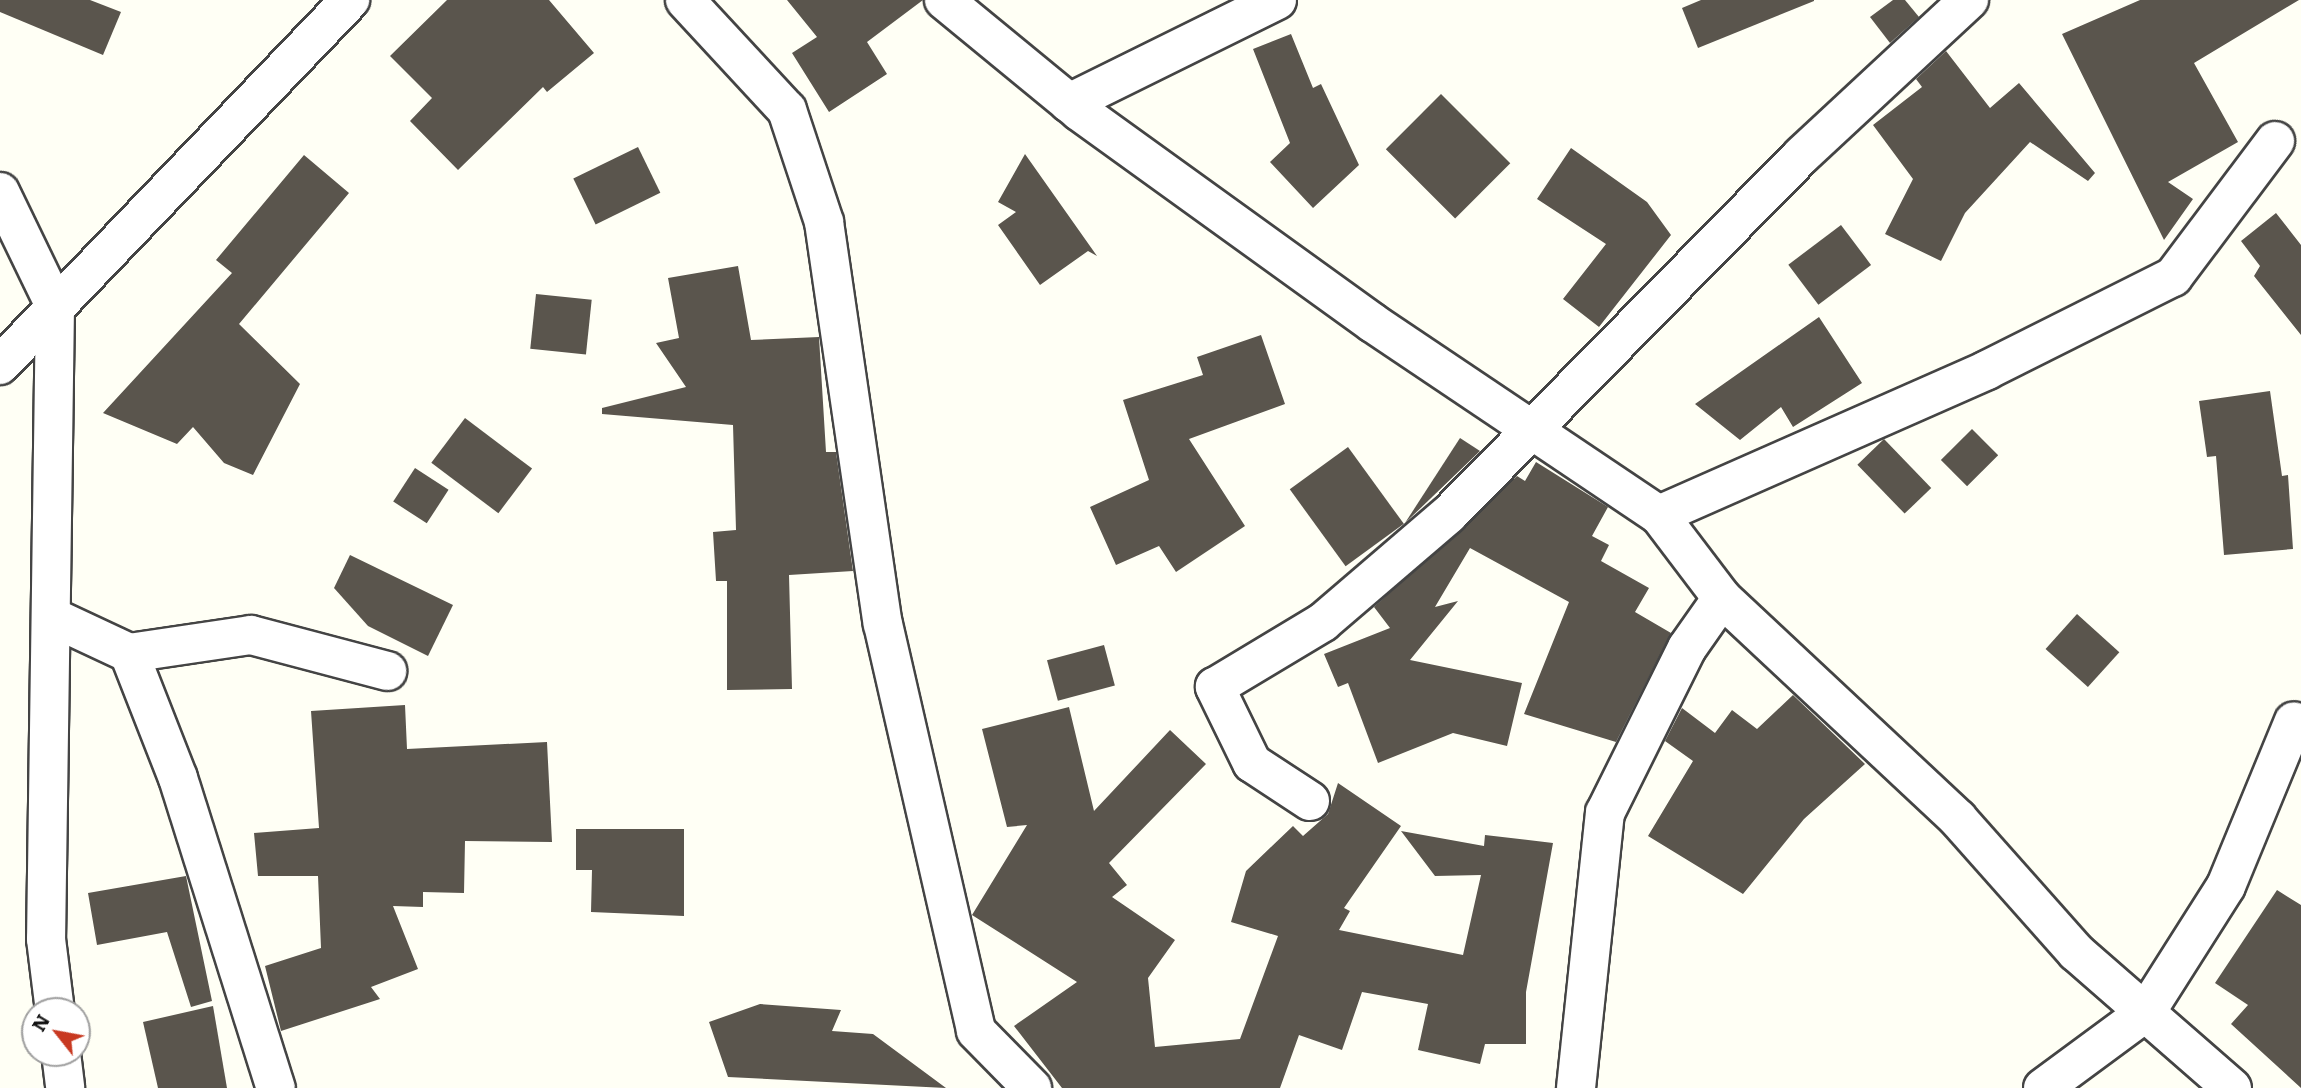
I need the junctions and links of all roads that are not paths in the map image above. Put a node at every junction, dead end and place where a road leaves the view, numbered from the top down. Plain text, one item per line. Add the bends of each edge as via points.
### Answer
1 (350, 0) edge
2 (685, 0) edge
3 (944, 0) edge
4 (1277, 0) edge
5 (1969, 0) edge
6 (1069, 103) junction
7 (2275, 141) dead end
8 (0, 191) edge
9 (55, 306) junction
10 (0, 365) edge
11 (1531, 424) junction
12 (1659, 515) junction
13 (1722, 598) junction
14 (52, 617) junction
15 (129, 653) junction
16 (387, 671) dead end
17 (2294, 721) dead end
18 (1310, 801) dead end
19 (53, 997) edge
20 (2146, 1012) junction
21 (63, 1067) edge
22 (65, 1088) edge
23 (275, 1088) edge
24 (1032, 1088) edge
25 (1576, 1088) edge
26 (2043, 1088) edge
27 (2232, 1088) edge

1 - 9 street
2 - 24 street via 787,110 824,222 883,624 976,1031
3 - 6 street
4 - 6 street
5 - 11 street via 1802,155 1564,402
6 - 11 street via 1373,323
7 - 12 street via 2173,277 1987,370
8 - 9 street
9 - 10 street
9 - 14 street
11 - 12 street
11 - 18 street via 1448,516 1323,622 1216,688 1252,763
12 - 13 street
13 - 20 street via 1958,818 2076,952
13 - 25 street via 1687,648 1605,813
14 - 15 street
14 - 19 street via 46,939
15 - 16 street via 251,635
15 - 23 street via 178,778
17 - 20 street via 2226,886
20 - 26 street
20 - 27 street
21 - 22 street

